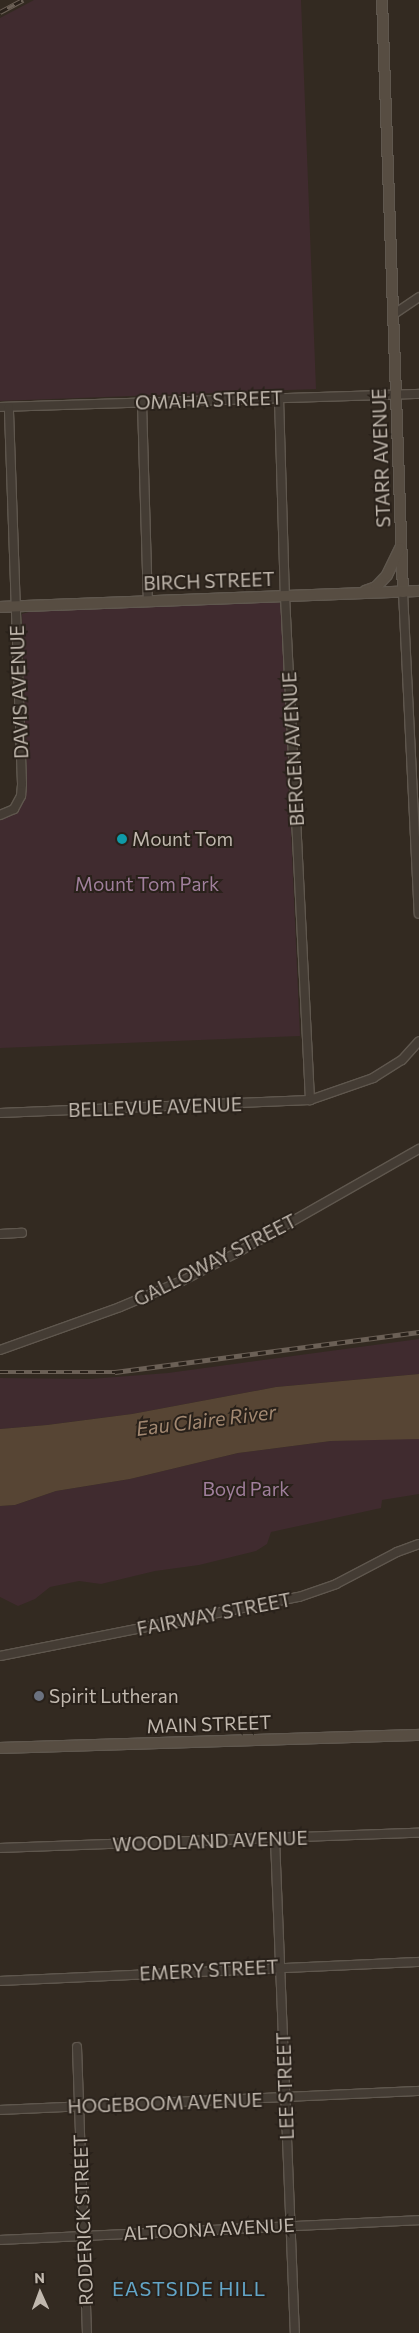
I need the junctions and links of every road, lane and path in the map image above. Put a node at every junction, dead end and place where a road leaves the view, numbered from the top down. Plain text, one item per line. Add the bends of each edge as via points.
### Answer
1 (382, 0) edge
2 (419, 297) edge
3 (394, 314) junction
4 (419, 394) edge
5 (396, 395) junction
6 (279, 398) junction
7 (142, 402) junction
8 (4, 407) edge
9 (401, 542) junction
10 (403, 592) junction
11 (419, 592) edge
12 (360, 593) junction
13 (285, 596) junction
14 (148, 601) junction
15 (15, 606) junction
16 (0, 607) edge
17 (0, 815) edge
18 (419, 914) edge
19 (419, 1042) edge
20 (310, 1100) junction
21 (0, 1113) edge
22 (419, 1149) edge
23 (22, 1233) dead end
24 (0, 1234) edge
25 (0, 1350) edge
26 (419, 1544) edge
27 (0, 1656) edge
28 (419, 1736) edge
29 (0, 1748) edge
30 (419, 1833) edge
31 (275, 1839) junction
32 (0, 1848) edge
33 (419, 1962) edge
34 (280, 1966) junction
35 (0, 1981) edge
36 (77, 2047) dead end
37 (419, 2091) edge
38 (286, 2098) junction
39 (78, 2106) junction
40 (0, 2110) edge
41 (419, 2220) edge
42 (291, 2225) junction
43 (83, 2236) junction
44 (0, 2240) edge
45 (88, 2333) edge
46 (295, 2333) edge

1 - 3 street, STARR AVENUE
2 - 3 street
3 - 5 street, STARR AVENUE
4 - 5 street, OMAHA STREET
5 - 6 street, OMAHA STREET
5 - 9 street, STARR AVENUE
6 - 7 street, OMAHA STREET
6 - 13 street, BERGEN AVENUE
7 - 8 street, OMAHA STREET
7 - 14 street
8 - 15 street, DAVIS AVENUE
9 - 10 street, STARR AVENUE
9 - 12 street via 387,575 376,587
10 - 11 street, BIRCH STREET
10 - 12 street, BIRCH STREET
10 - 18 street, STARR AVENUE
12 - 13 street, BIRCH STREET
13 - 14 street, BIRCH STREET
13 - 20 street, BERGEN AVENUE
14 - 15 street, BIRCH STREET
15 - 16 street, BIRCH STREET
15 - 17 street, DAVIS AVENUE via 22,784 21,796 14,809
19 - 20 street, BELLEVUE AVENUE via 402,1060 373,1078
20 - 21 street, BELLEVUE AVENUE
22 - 25 street, GALLOWAY STREET via 182,1281
23 - 24 street
26 - 27 street, FAIRWAY STREET via 336,1584 299,1597
28 - 29 street, MAIN STREET
30 - 31 street, WOODLAND AVENUE
31 - 32 street, WOODLAND AVENUE
31 - 34 street, LEE STREET
33 - 34 street, EMERY STREET
34 - 35 street, EMERY STREET
34 - 38 street, LEE STREET
36 - 39 street, RODERICK STREET
37 - 38 street, HOGEBOOM AVENUE
38 - 39 street, HOGEBOOM AVENUE
38 - 42 street, LEE STREET
39 - 40 street, HOGEBOOM AVENUE
39 - 43 street, RODERICK STREET
41 - 42 street, ALTOONA AVENUE
42 - 43 street, ALTOONA AVENUE
42 - 46 street, LEE STREET
43 - 44 street, ALTOONA AVENUE
43 - 45 street, RODERICK STREET

